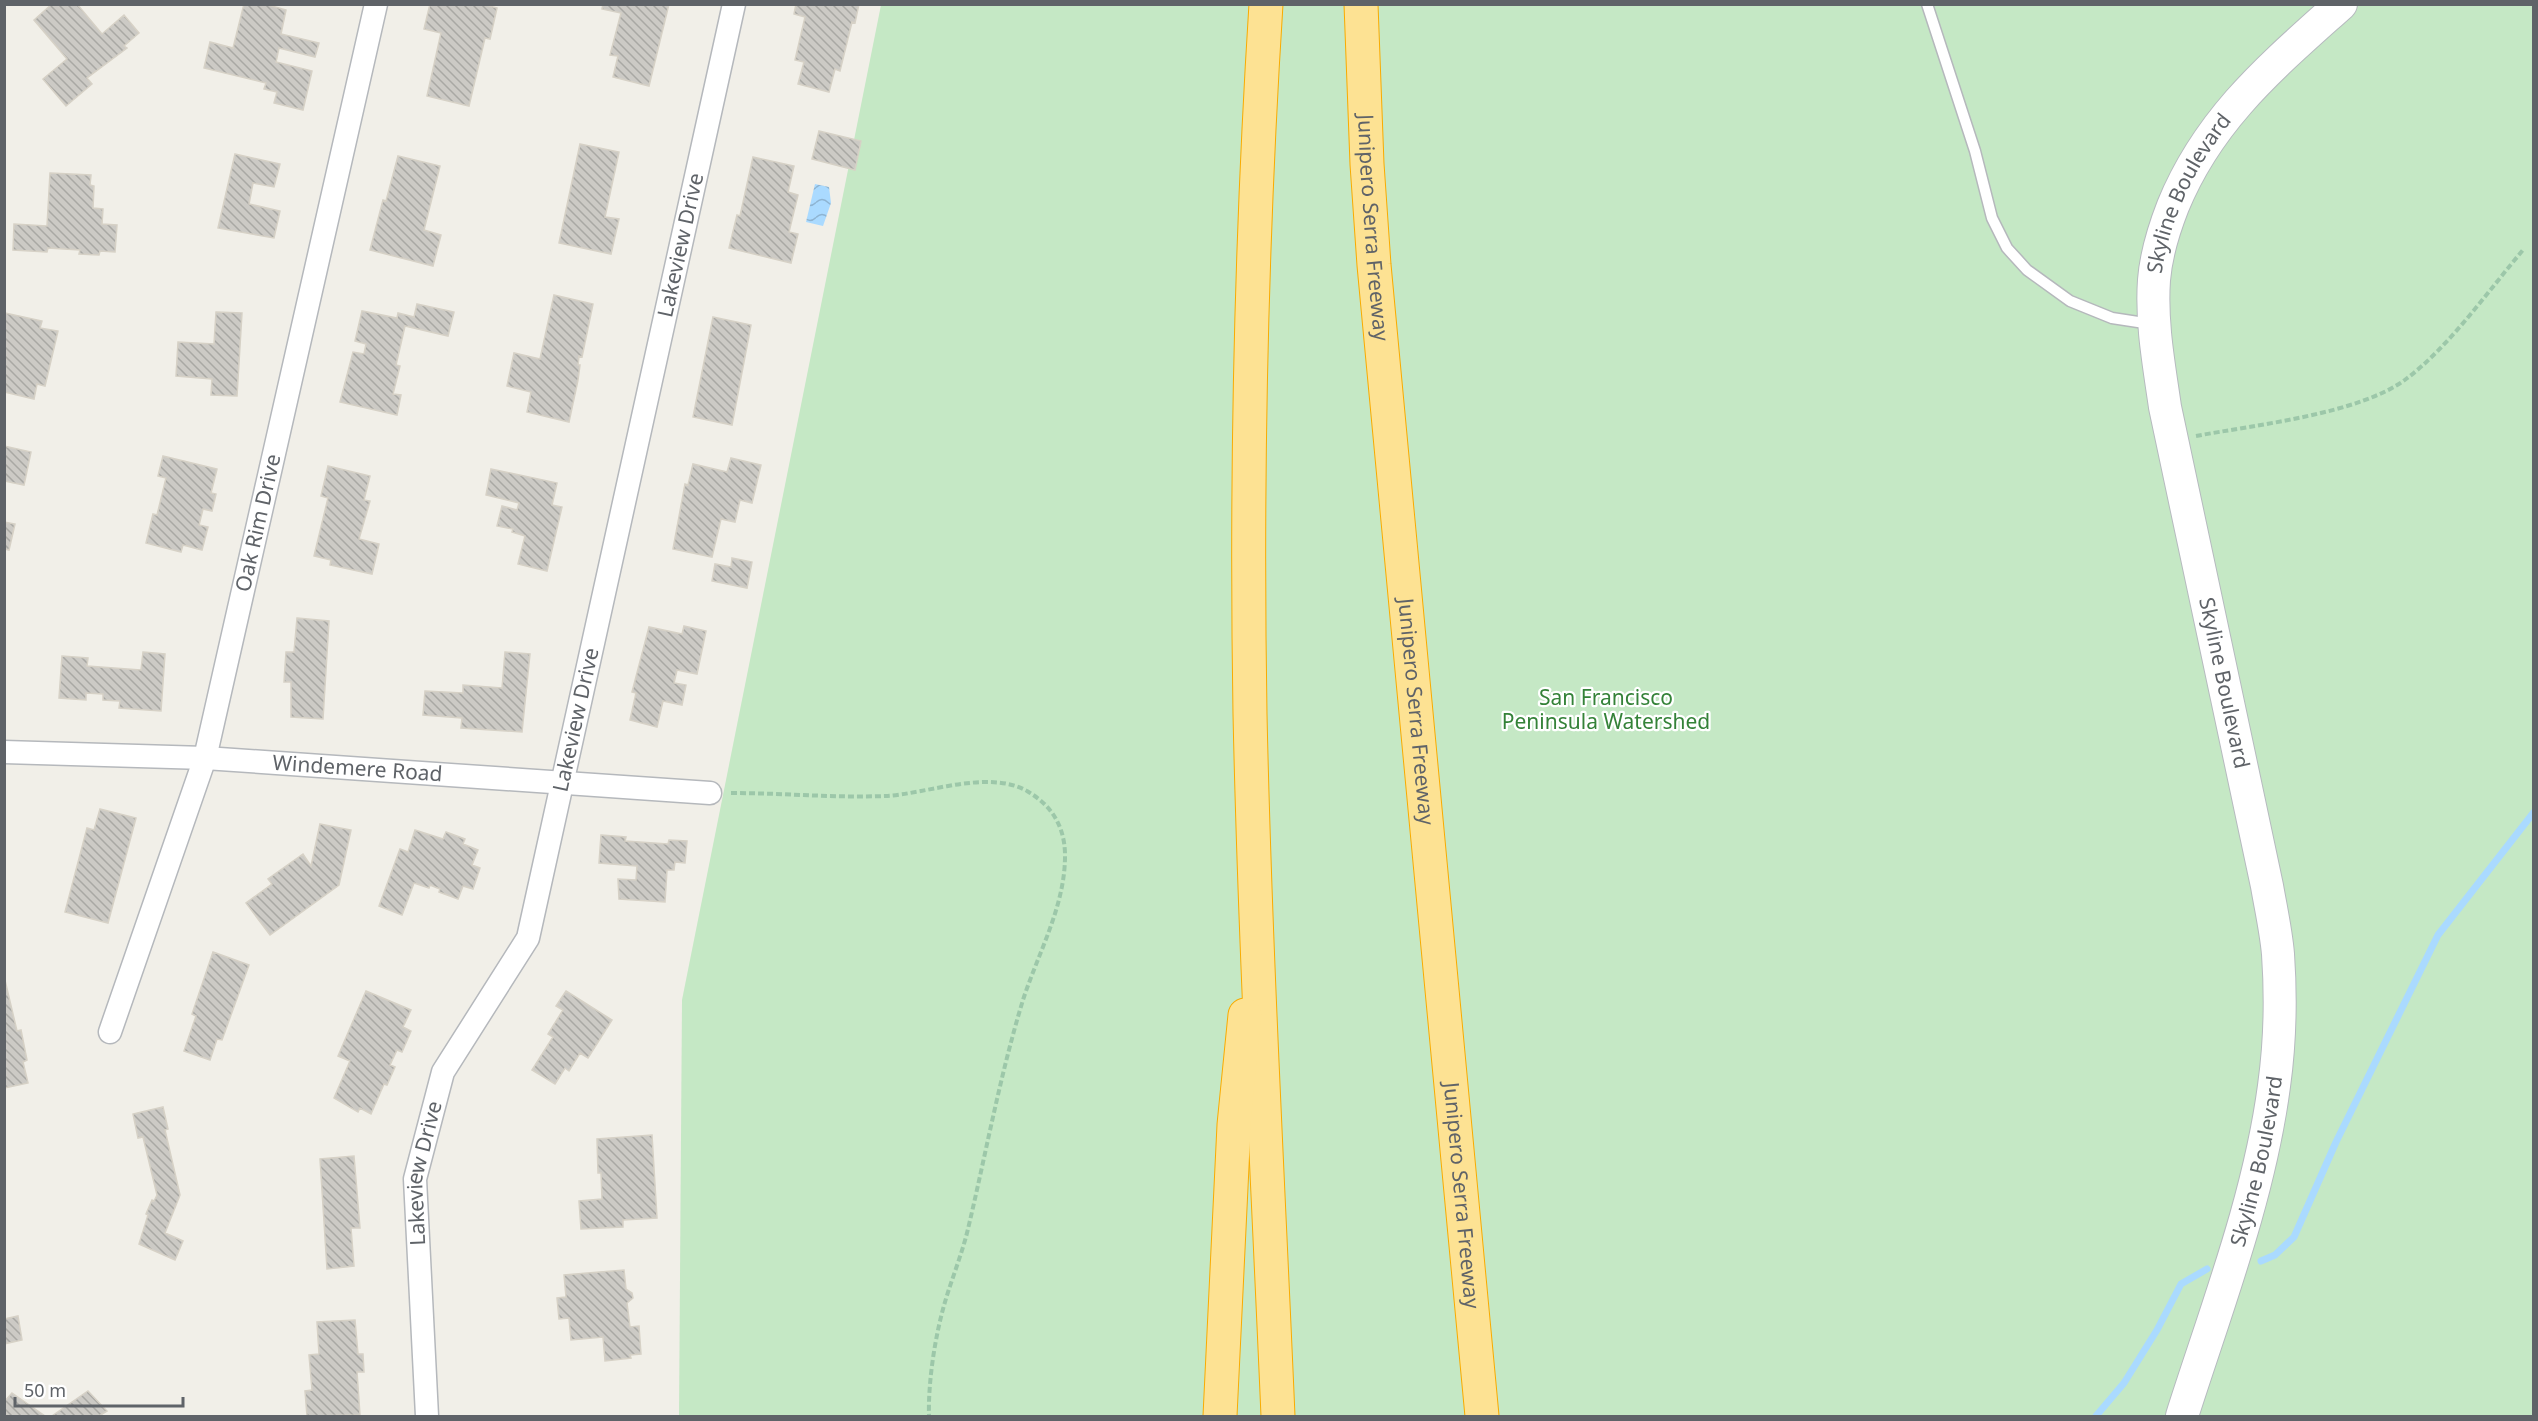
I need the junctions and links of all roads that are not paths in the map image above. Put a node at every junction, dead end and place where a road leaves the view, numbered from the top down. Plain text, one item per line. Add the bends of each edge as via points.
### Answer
1 (376, 4) edge
2 (734, 4) edge
3 (1266, 4) edge
4 (1361, 4) edge
5 (1928, 4) edge
6 (2341, 4) edge
7 (2154, 324) junction
8 (4, 752) edge
9 (205, 758) junction
10 (563, 784) junction
11 (710, 793) road end
12 (1256, 912) junction
13 (110, 1032) dead end
14 (427, 1416) edge
15 (1220, 1416) edge
16 (1278, 1416) edge
17 (1482, 1416) edge
18 (2182, 1416) edge

1 - 9 street, Oak Rim Drive
2 - 10 street, Lakeview Drive
3 - 12 highway via 1254,232 1250,420 1250,679
4 - 17 highway, Junipero Serra Freeway via 1375,275
5 - 7 lane via 1992,218 2007,248 2027,270 2070,301 2112,318
6 - 7 street, Skyline Boulevard via 2242,96 2209,136 2182,184 2164,229 2154,279
7 - 18 street, Skyline Boulevard via 2165,408 2278,953 2279,1021 2274,1086 2261,1153
8 - 9 street, Windemere Road
9 - 10 street, Windemere Road
9 - 13 street, Oak Rim Drive
10 - 11 street, Windemere Road
10 - 14 street, Lakeview Drive via 528,938 443,1072 415,1179
12 - 15 highway via 1234,1125
12 - 16 highway

